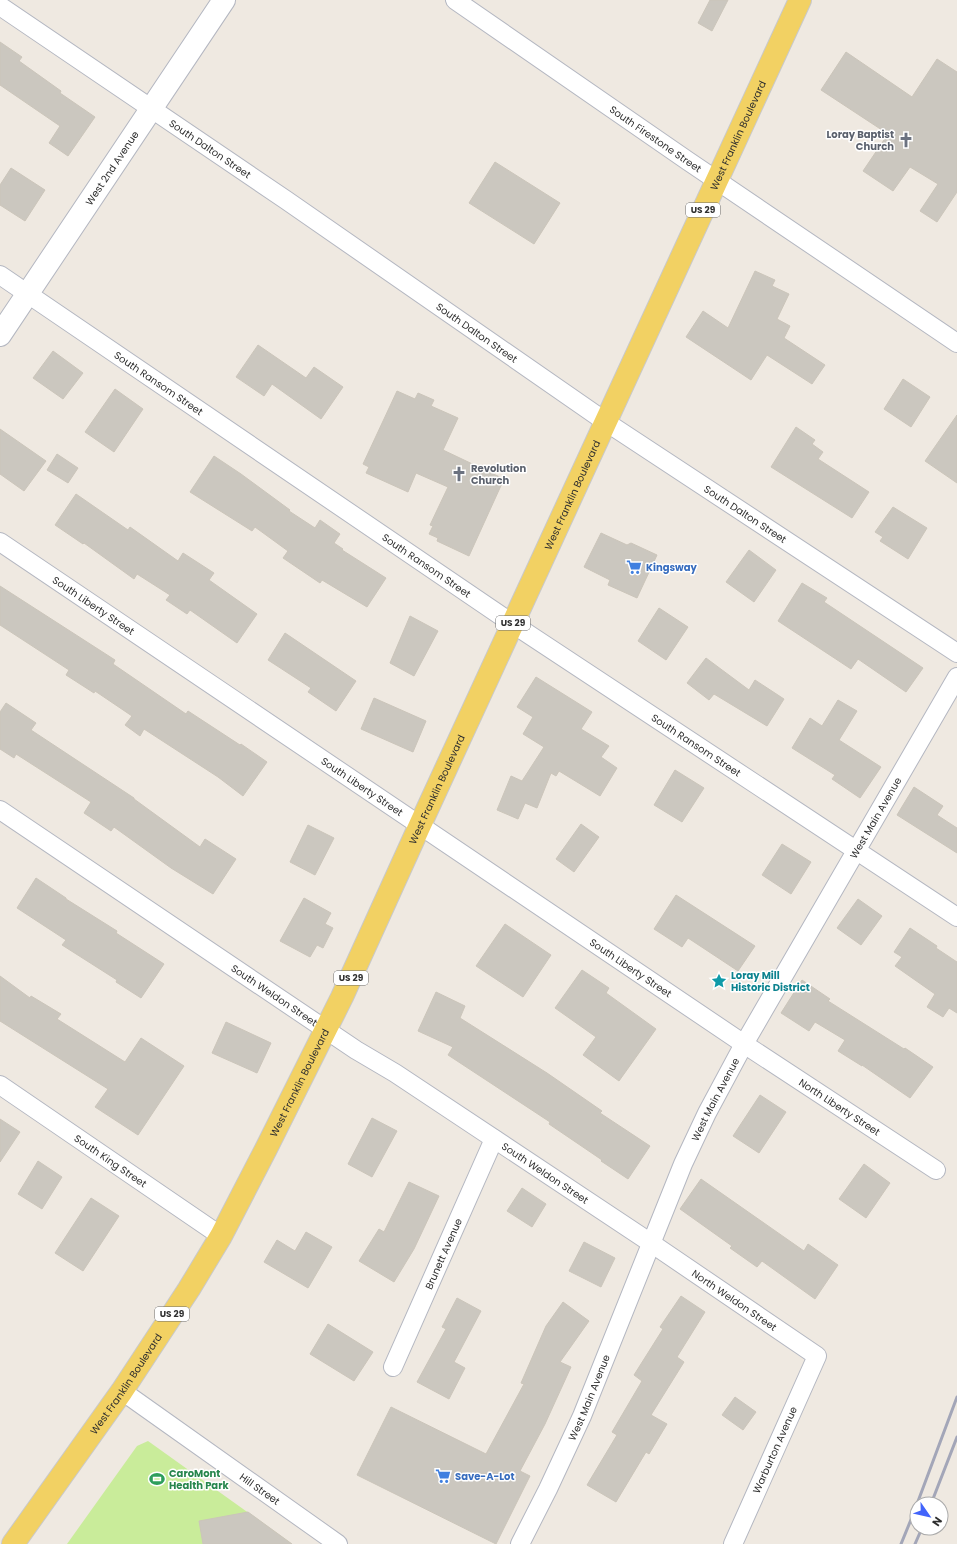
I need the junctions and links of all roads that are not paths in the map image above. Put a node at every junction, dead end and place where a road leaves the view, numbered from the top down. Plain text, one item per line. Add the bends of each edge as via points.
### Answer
1 (224, 0) edge
2 (455, 0) edge
3 (800, 0) edge
4 (0, 6) edge
5 (152, 108) junction
6 (716, 180) junction
7 (0, 275) edge
8 (28, 294) junction
9 (0, 335) edge
10 (957, 343) edge
11 (606, 422) junction
12 (0, 542) edge
13 (513, 624) junction
14 (957, 653) edge
15 (957, 677) edge
16 (0, 810) edge
17 (420, 824) junction
18 (856, 850) junction
19 (957, 917) edge
20 (327, 1030) junction
21 (744, 1044) junction
22 (0, 1085) edge
23 (494, 1139) junction
24 (936, 1170) dead end
25 (220, 1236) junction
26 (651, 1243) junction
27 (817, 1356) joint
28 (393, 1367) dead end
29 (122, 1391) junction
30 (13, 1544) edge
31 (338, 1544) edge
32 (520, 1544) edge
33 (733, 1544) edge

1 - 5 street, West 2nd Avenue
2 - 6 street, South Firestone Street
3 - 6 main road, West Franklin Boulevard / US 29
4 - 5 street, South Dalton Street
5 - 8 street, West 2nd Avenue
5 - 11 street, South Dalton Street
6 - 10 street, South Firestone Street
6 - 11 main road, West Franklin Boulevard / US 29
7 - 8 street, South Ransom Street
8 - 9 street, West 2nd Avenue
8 - 13 street, South Ransom Street
11 - 13 main road, West Franklin Boulevard / US 29
11 - 14 street, South Dalton Street
12 - 17 street, South Liberty Street
13 - 17 main road, West Franklin Boulevard / US 29
13 - 18 street, South Ransom Street
15 - 18 street, West Main Avenue
16 - 20 street, South Weldon Street
17 - 20 main road, West Franklin Boulevard / US 29
17 - 21 street, South Liberty Street
18 - 19 street, South Ransom Street
18 - 21 street, West Main Avenue
20 - 23 street, South Weldon Street
20 - 25 main road, West Franklin Boulevard / US 29
21 - 24 street, North Liberty Street
21 - 26 street, West Main Avenue via 683,1164
22 - 25 street, South King Street
23 - 26 street, South Weldon Street
23 - 28 street, Brunett Avenue
25 - 29 main road, West Franklin Boulevard / US 29 via 189,1289
26 - 27 street, North Weldon Street
26 - 32 street, West Main Avenue via 582,1416
27 - 33 street, Warburton Avenue
29 - 30 main road, West Franklin Boulevard / US 29
29 - 31 street, Hill Street

